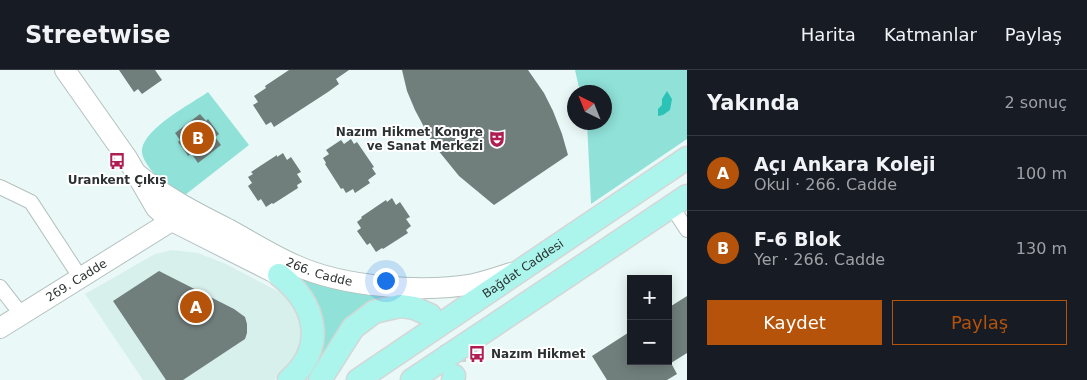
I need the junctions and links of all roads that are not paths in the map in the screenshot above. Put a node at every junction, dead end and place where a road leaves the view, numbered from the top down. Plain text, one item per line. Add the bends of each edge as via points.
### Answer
1 (65, 70) edge
2 (687, 158) edge
3 (0, 187) edge
4 (171, 209) junction
5 (683, 214) edge
6 (522, 270) junction
7 (279, 275) joint
8 (80, 278) junction
9 (2, 294) edge
10 (22, 314) junction
11 (430, 315) tunnel mouth
12 (0, 328) edge
13 (289, 380) edge
14 (320, 380) edge
15 (358, 380) edge
16 (412, 380) edge

1 - 4 main road via 137,174
2 - 6 main road, Bağdat Caddesi
3 - 8 street via 30,202
4 - 6 main road, 266. Cadde via 295,265 344,281 393,286 454,286
4 - 7 main road, 266. Cadde
4 - 8 main road, 269. Cadde via 152,233
5 - 16 main road
6 - 15 main road, Bağdat Caddesi
7 - 13 main road via 302,297 312,322 310,350 304,364
8 - 10 main road, 269. Cadde
9 - 10 street
10 - 12 main road, 269. Cadde
11 - 14 main road via 400,306 374,312 353,328

